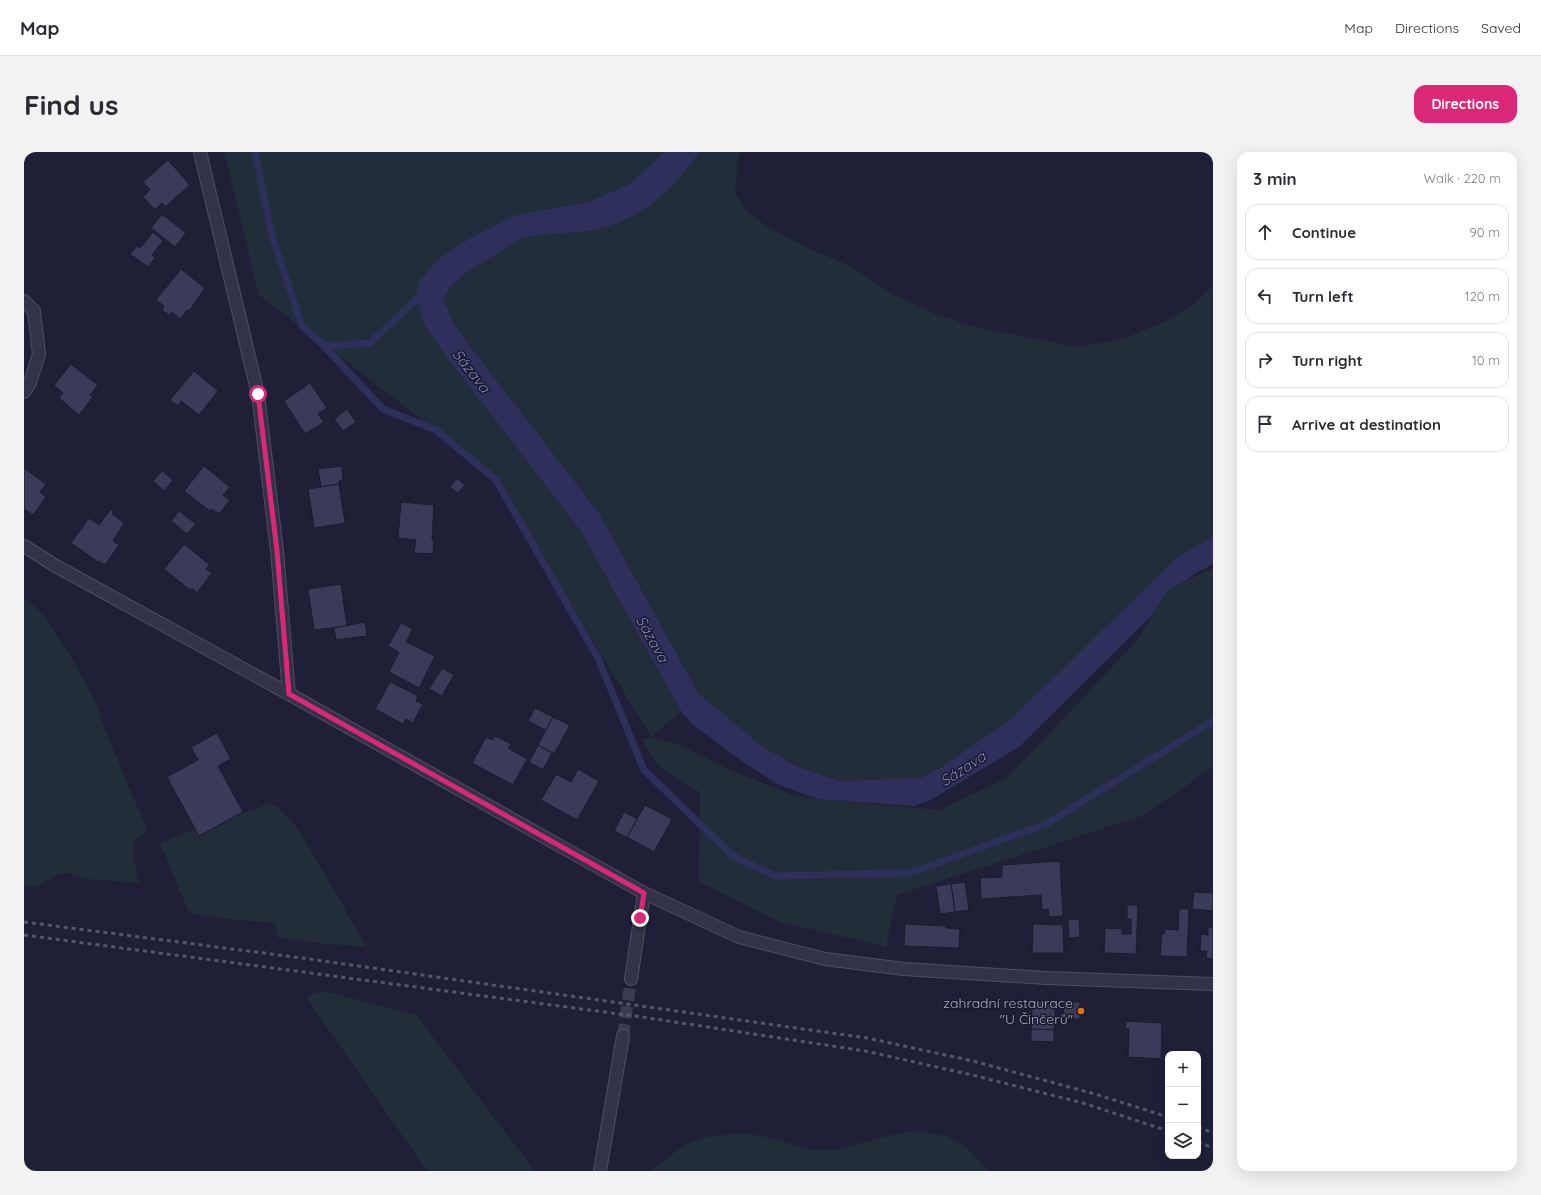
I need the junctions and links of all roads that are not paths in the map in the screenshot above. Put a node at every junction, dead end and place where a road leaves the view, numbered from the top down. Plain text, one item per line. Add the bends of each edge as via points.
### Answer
1 (200, 152) edge
2 (24, 301) edge
3 (24, 392) edge
4 (24, 546) edge
5 (289, 694) junction
6 (644, 893) junction
7 (631, 979) tunnel mouth
8 (1213, 984) edge
9 (622, 1036) tunnel mouth
10 (600, 1171) edge

1 - 5 street via 258,394 277,551
2 - 3 street via 34,311 39,354 30,383
4 - 5 street
5 - 6 street
6 - 7 street
6 - 8 street via 739,937 826,959 904,969 1046,978
9 - 10 street

